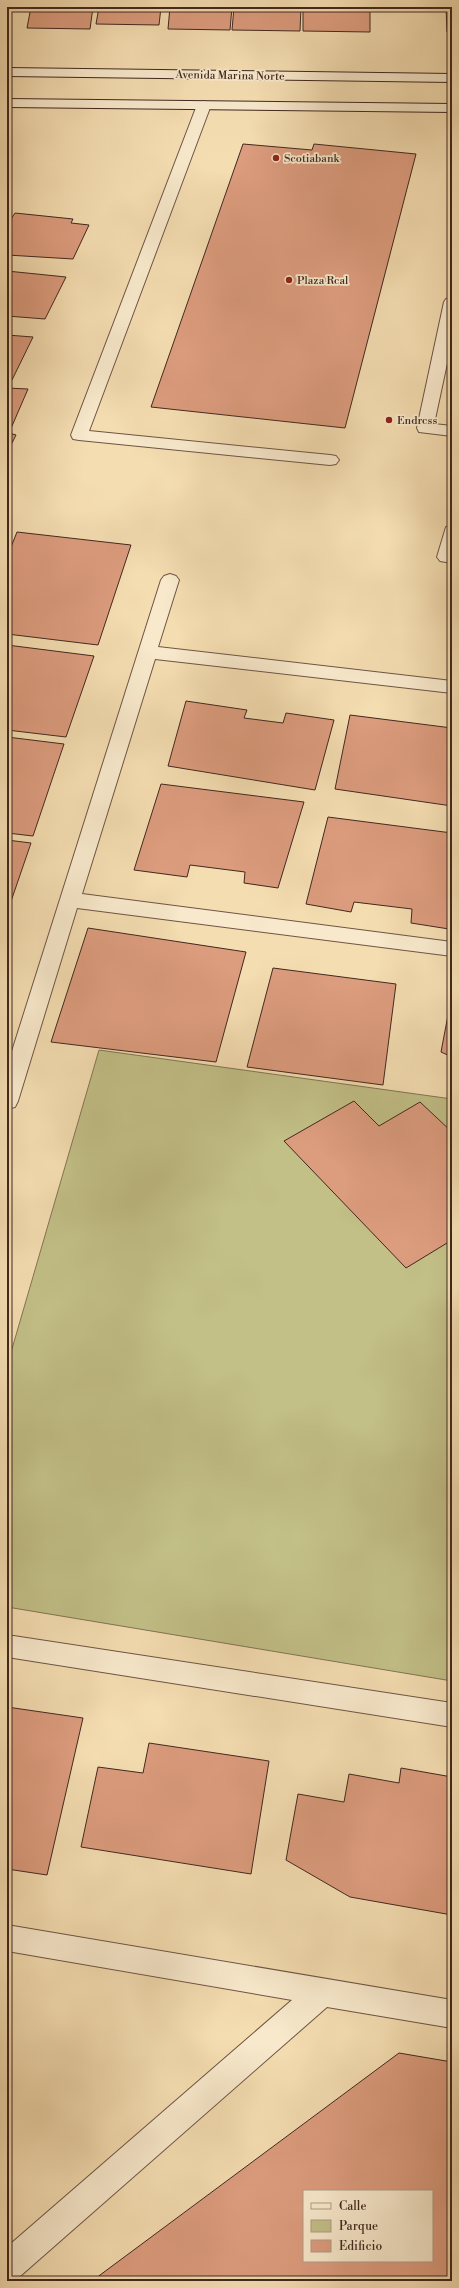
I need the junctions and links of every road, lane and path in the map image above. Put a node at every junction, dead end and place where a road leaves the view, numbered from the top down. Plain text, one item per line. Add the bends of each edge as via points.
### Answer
1 (7, 72) edge
2 (452, 78) edge
3 (7, 103) edge
4 (204, 105) junction
5 (452, 108) edge
6 (452, 302) edge
7 (449, 326) edge
8 (452, 431) edge
9 (330, 460) dead end
10 (452, 531) edge
11 (452, 558) edge
12 (170, 580) dead end
13 (147, 652) junction
14 (452, 687) edge
15 (70, 900) junction
16 (452, 949) edge
17 (7, 1101) edge
18 (7, 1646) edge
19 (452, 1715) edge
20 (7, 1938) edge
21 (322, 1992) junction
22 (452, 2014) edge
23 (7, 2267) edge

1 - 2 street, Avenida Marina Norte
3 - 4 street
4 - 5 street
4 - 9 street via 79,435
6 - 7 street
7 - 8 street via 425,428
10 - 11 street via 446,557
12 - 13 street
13 - 14 street
13 - 15 street
15 - 16 street
15 - 17 street
18 - 19 street
20 - 21 street
21 - 22 street
21 - 23 street

